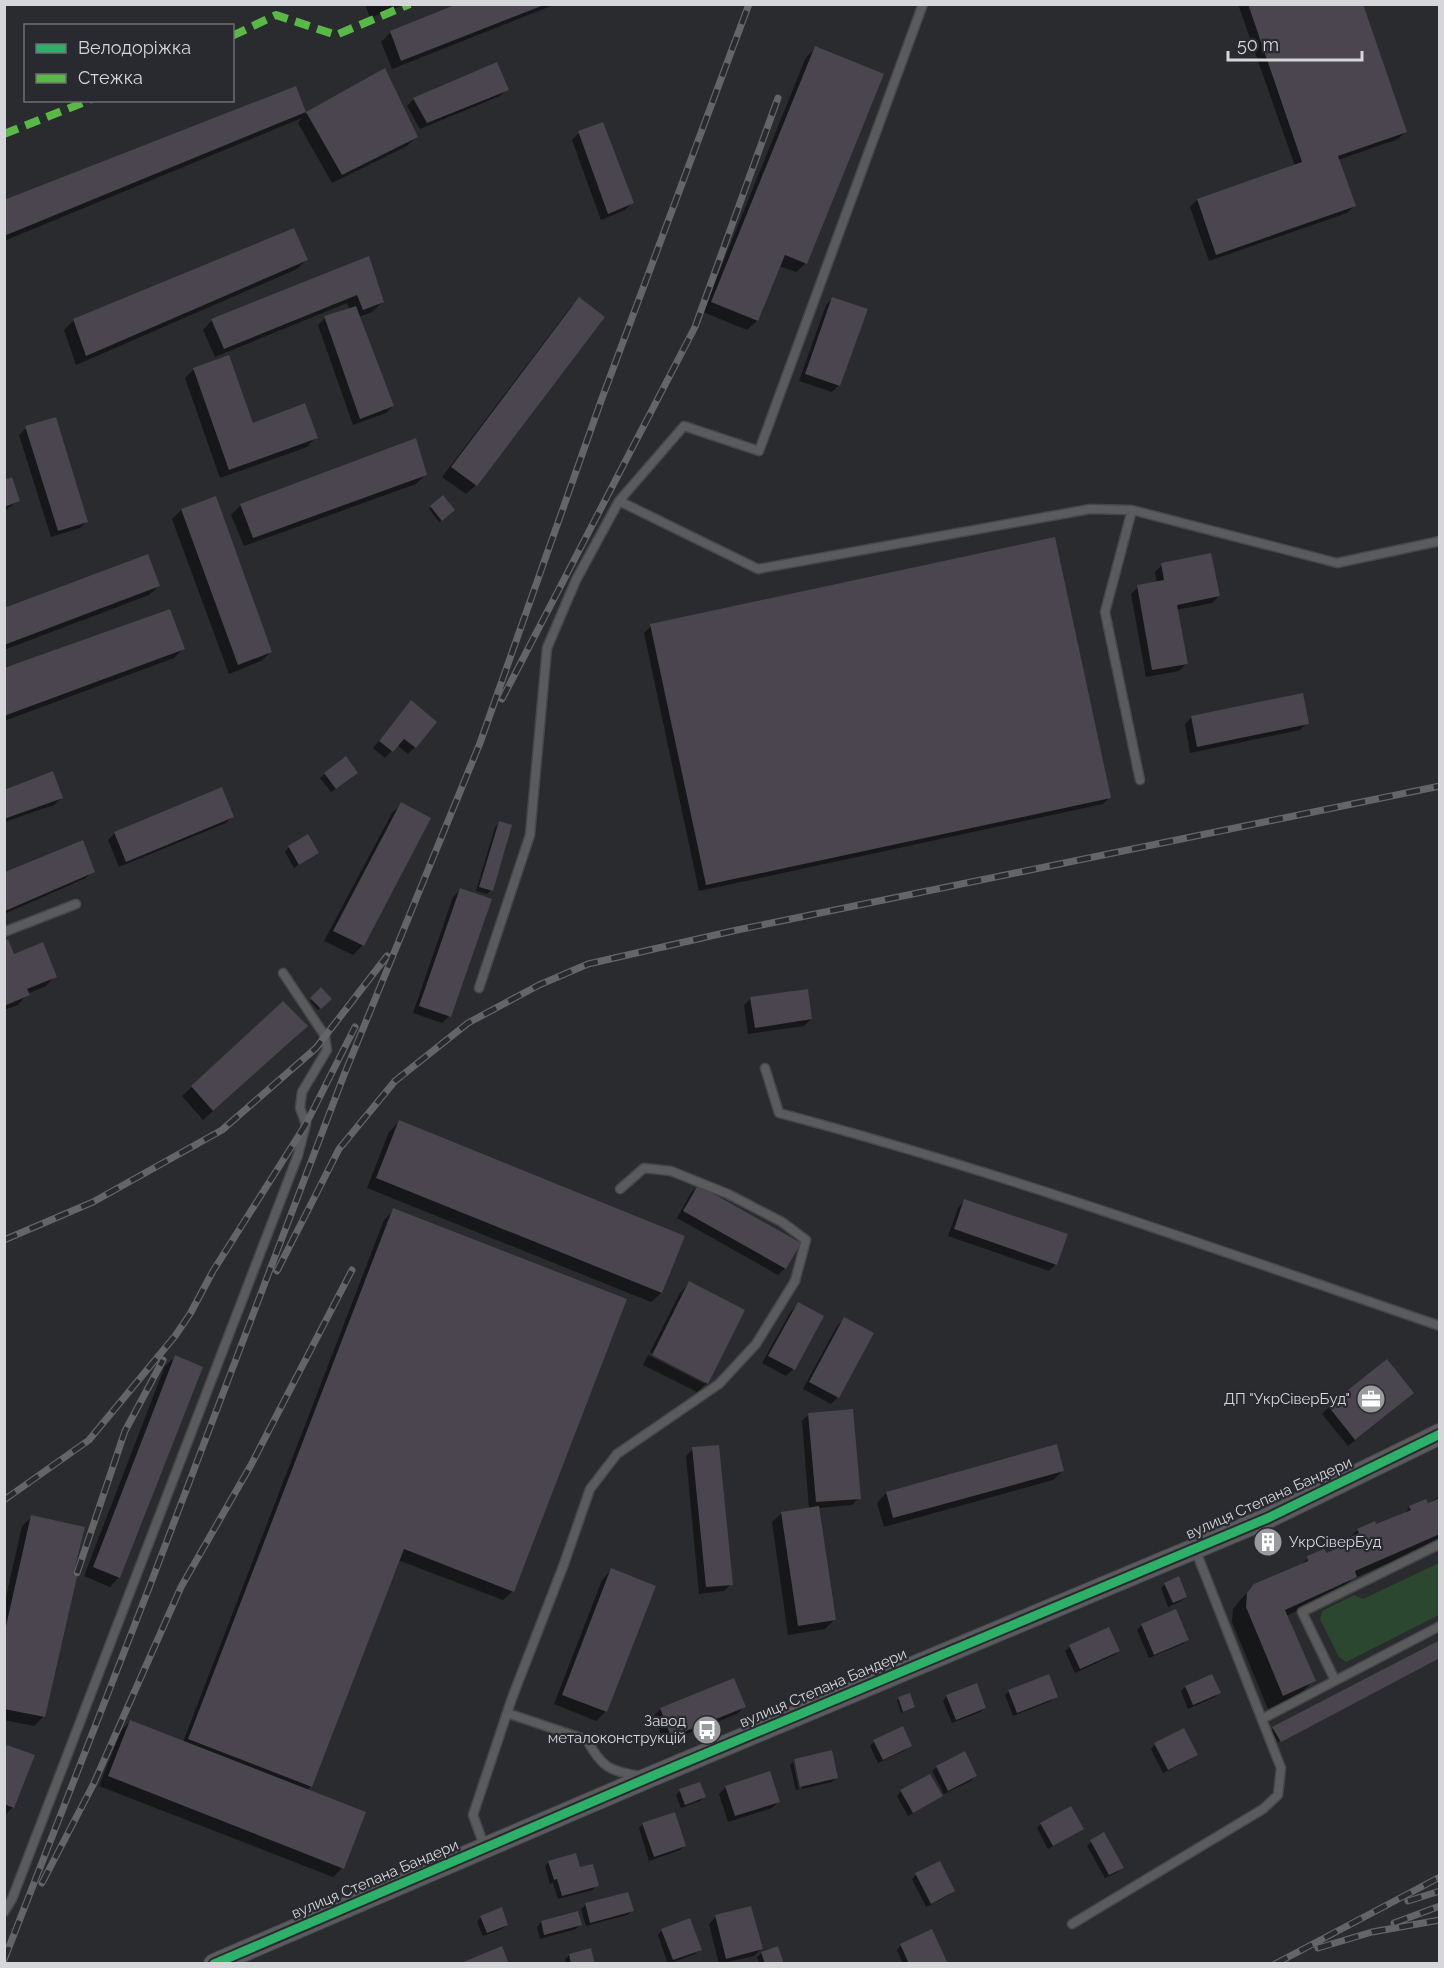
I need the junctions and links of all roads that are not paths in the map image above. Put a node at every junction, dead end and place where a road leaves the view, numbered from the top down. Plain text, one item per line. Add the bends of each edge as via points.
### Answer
1 (922, 4) edge
2 (620, 501) junction
3 (1132, 510) junction
4 (1440, 541) edge
5 (1140, 780) dead end
6 (76, 904) dead end
7 (4, 932) edge
8 (283, 974) dead end
9 (479, 988) dead end
10 (765, 1068) dead end
11 (620, 1189) dead end
12 (1440, 1326) edge
13 (1440, 1434) edge
14 (1440, 1544) edge
15 (1194, 1548) junction
16 (1440, 1626) edge
17 (1335, 1680) junction
18 (507, 1713) junction
19 (1262, 1719) junction
20 (650, 1777) junction
21 (485, 1848) junction
22 (4, 1912) edge
23 (1072, 1924) dead end
24 (214, 1964) edge

1 - 2 lane via 759,451 684,426
2 - 3 lane via 758,569 1090,509
2 - 9 lane via 576,580 547,648 530,835
3 - 4 lane via 1336,563
3 - 5 lane via 1105,612
6 - 7 lane
8 - 22 lane via 325,1036 327,1050 302,1092 300,1108 306,1124 298,1155
10 - 12 lane via 779,1113 1112,1213
11 - 18 lane via 644,1168 671,1171 728,1194 782,1222 806,1240 795,1281 756,1344 719,1384 617,1454 590,1489
13 - 15 street, вулиця Степана Бандери via 1268,1518
14 - 17 lane via 1302,1612
15 - 19 lane
15 - 20 street, вулиця Степана Бандери
16 - 17 lane
17 - 19 lane
18 - 20 lane via 587,1740 596,1756 614,1772
18 - 21 lane via 473,1815
19 - 23 lane via 1281,1768 1278,1795 1263,1809
20 - 21 street, вулиця Степана Бандери
21 - 24 street, вулиця Степана Бандери

